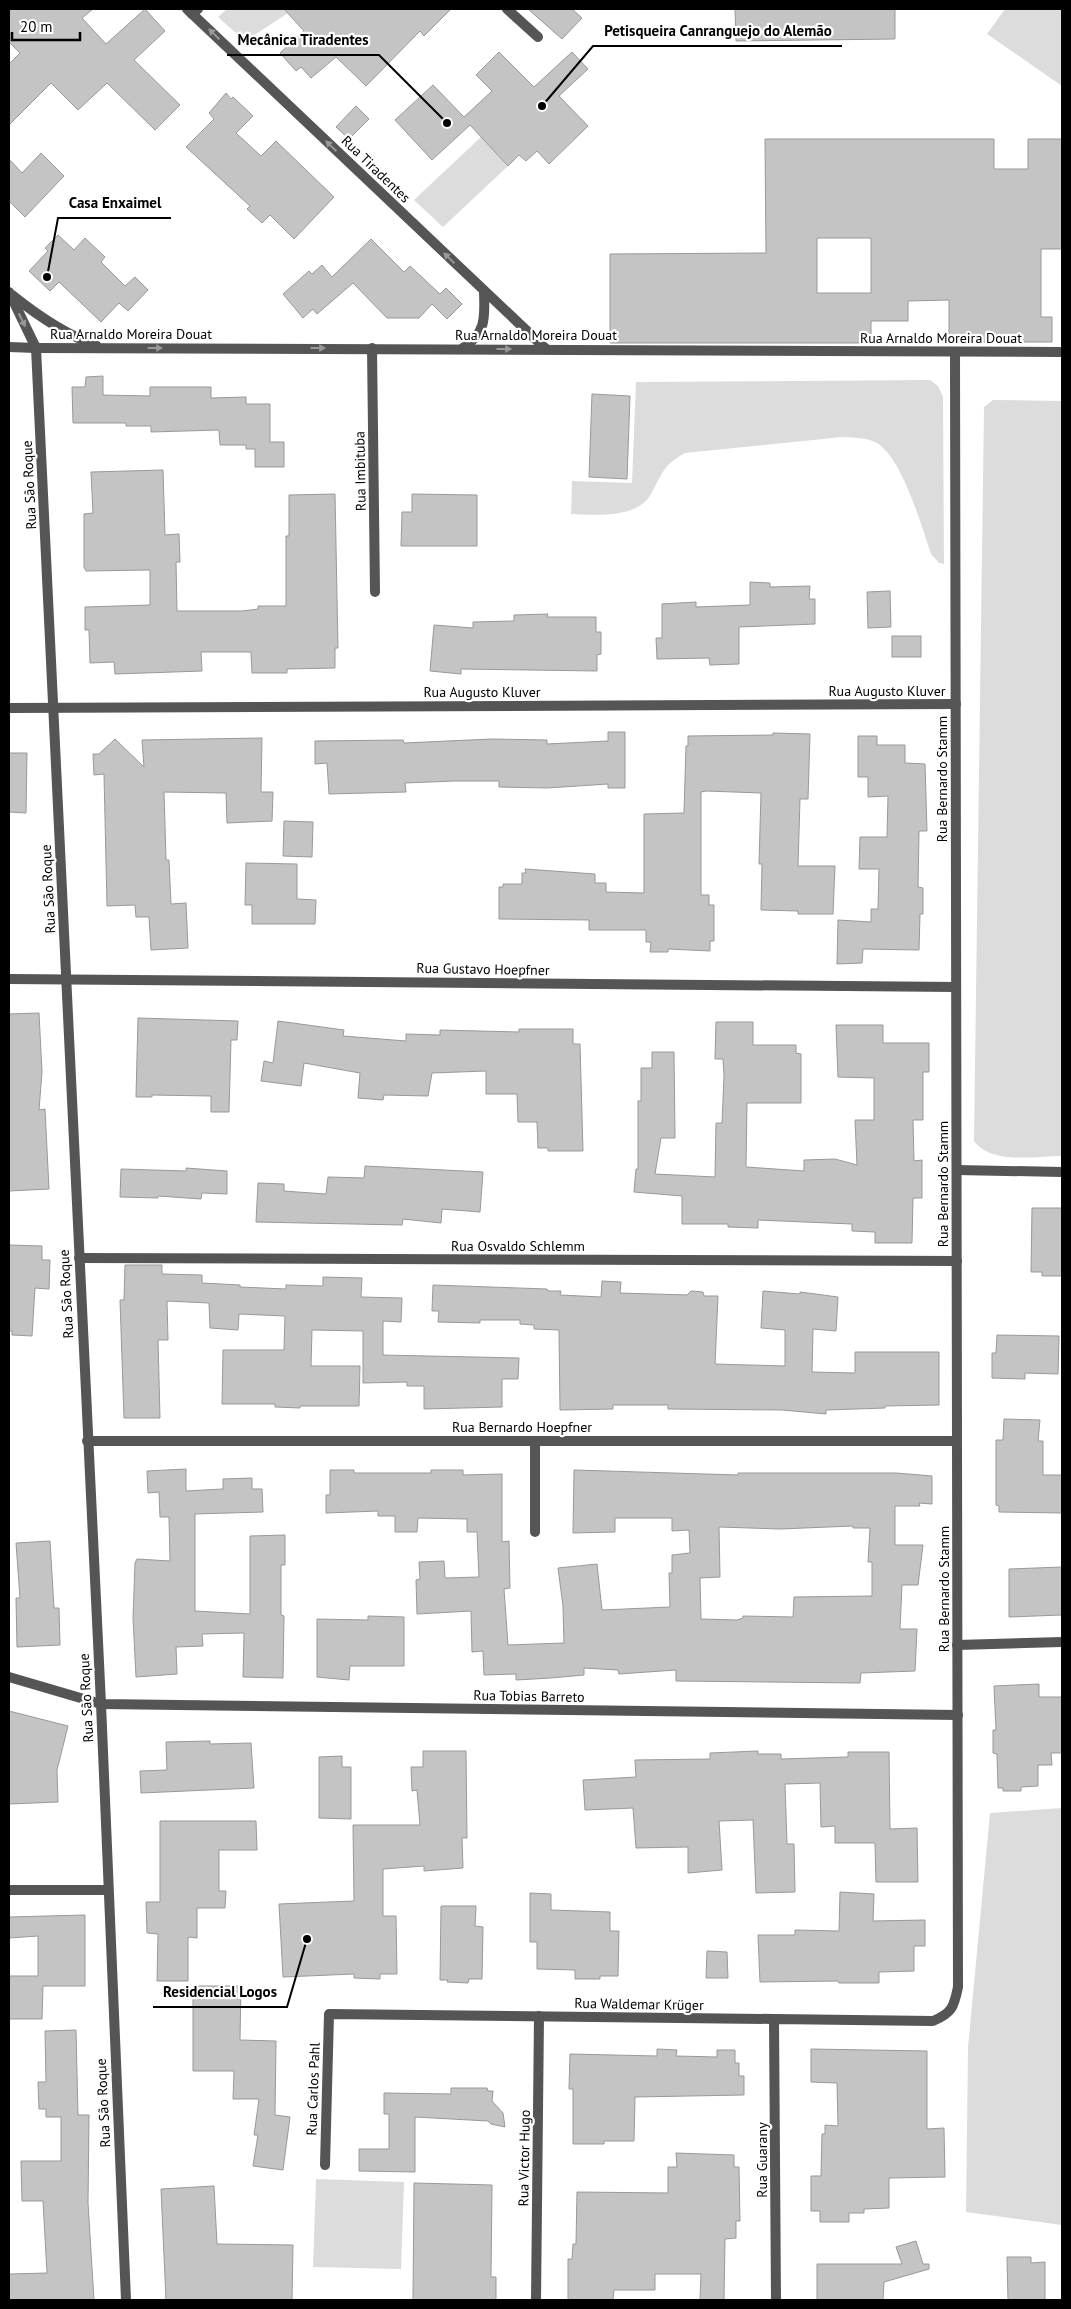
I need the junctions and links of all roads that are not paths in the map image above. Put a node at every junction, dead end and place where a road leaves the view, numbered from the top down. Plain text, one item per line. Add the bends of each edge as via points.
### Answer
1 (507, 9) edge
2 (193, 10) edge
3 (538, 37) dead end
4 (9, 292) edge
5 (484, 292) junction
6 (9, 347) edge
7 (36, 348) junction
8 (106, 348) junction
9 (372, 348) junction
10 (462, 348) junction
11 (546, 349) junction
12 (955, 352) junction
13 (1062, 352) edge
14 (375, 592) dead end
15 (956, 704) junction
16 (9, 708) edge
17 (54, 708) junction
18 (9, 978) edge
19 (66, 979) junction
20 (956, 987) junction
21 (957, 1170) junction
22 (1062, 1172) edge
23 (79, 1258) junction
24 (957, 1261) junction
25 (87, 1441) junction
26 (535, 1441) junction
27 (957, 1441) junction
28 (535, 1532) dead end
29 (1062, 1642) edge
30 (958, 1645) junction
31 (9, 1677) edge
32 (101, 1704) junction
33 (958, 1715) junction
34 (9, 1890) edge
35 (107, 1890) junction
36 (329, 2014) joint
37 (948, 2015) joint
38 (539, 2016) junction
39 (774, 2020) junction
40 (325, 2165) dead end
41 (126, 2300) edge
42 (536, 2300) edge
43 (776, 2300) edge

1 - 3 street
5 -> 2 street, Rua Tiradentes
4 -> 7 street, Rua São Roque
4 - 8 street via 69,334
5 - 10 street via 482,329 474,341
5 - 11 street, Rua Tiradentes
6 - 7 street, Rua Arnaldo Moreira Douat
7 - 8 street, Rua Arnaldo Moreira Douat
7 - 17 street, Rua São Roque
8 -> 9 street, Rua Arnaldo Moreira Douat
9 - 10 street, Rua Arnaldo Moreira Douat
9 - 14 street, Rua Imbituba
10 -> 11 street, Rua Arnaldo Moreira Douat
11 - 12 street, Rua Arnaldo Moreira Douat
12 - 13 street, Rua Arnaldo Moreira Douat
12 - 15 street, Rua Bernardo Stamm
15 - 17 street, Rua Augusto Kluver
15 - 20 street, Rua Bernardo Stamm
16 - 17 street, Rua Augusto Kluver
17 - 19 street, Rua São Roque
18 - 19 street, Rua Gustavo Hoepfner
19 - 20 street, Rua Gustavo Hoepfner
19 - 23 street, Rua São Roque
20 - 21 street, Rua Bernardo Stamm
21 - 22 street
21 - 24 street, Rua Bernardo Stamm
23 - 24 street, Rua Osvaldo Schlemm
23 - 25 street, Rua São Roque
24 - 27 street, Rua Bernardo Stamm
25 - 26 street, Rua Bernardo Hoepfner
25 - 32 street, Rua São Roque
26 - 27 street, Rua Bernardo Hoepfner
26 - 28 street
27 - 30 street, Rua Bernardo Stamm
29 - 30 street
30 - 33 street, Rua Bernardo Stamm
31 - 32 street, Rua Tobias Barreto
32 - 33 street, Rua Tobias Barreto
32 - 35 street, Rua São Roque
33 - 37 street, Rua Bernardo Stamm via 958,1988
34 - 35 street
35 - 41 street, Rua São Roque
36 - 38 street, Rua Waldemar Krüger
36 - 40 street, Rua Carlos Pahl
37 - 39 street, Rua Waldemar Krüger via 933,2021
38 - 39 street, Rua Waldemar Krüger
38 - 42 street, Rua Victor Hugo
39 - 43 street, Rua Guarany

